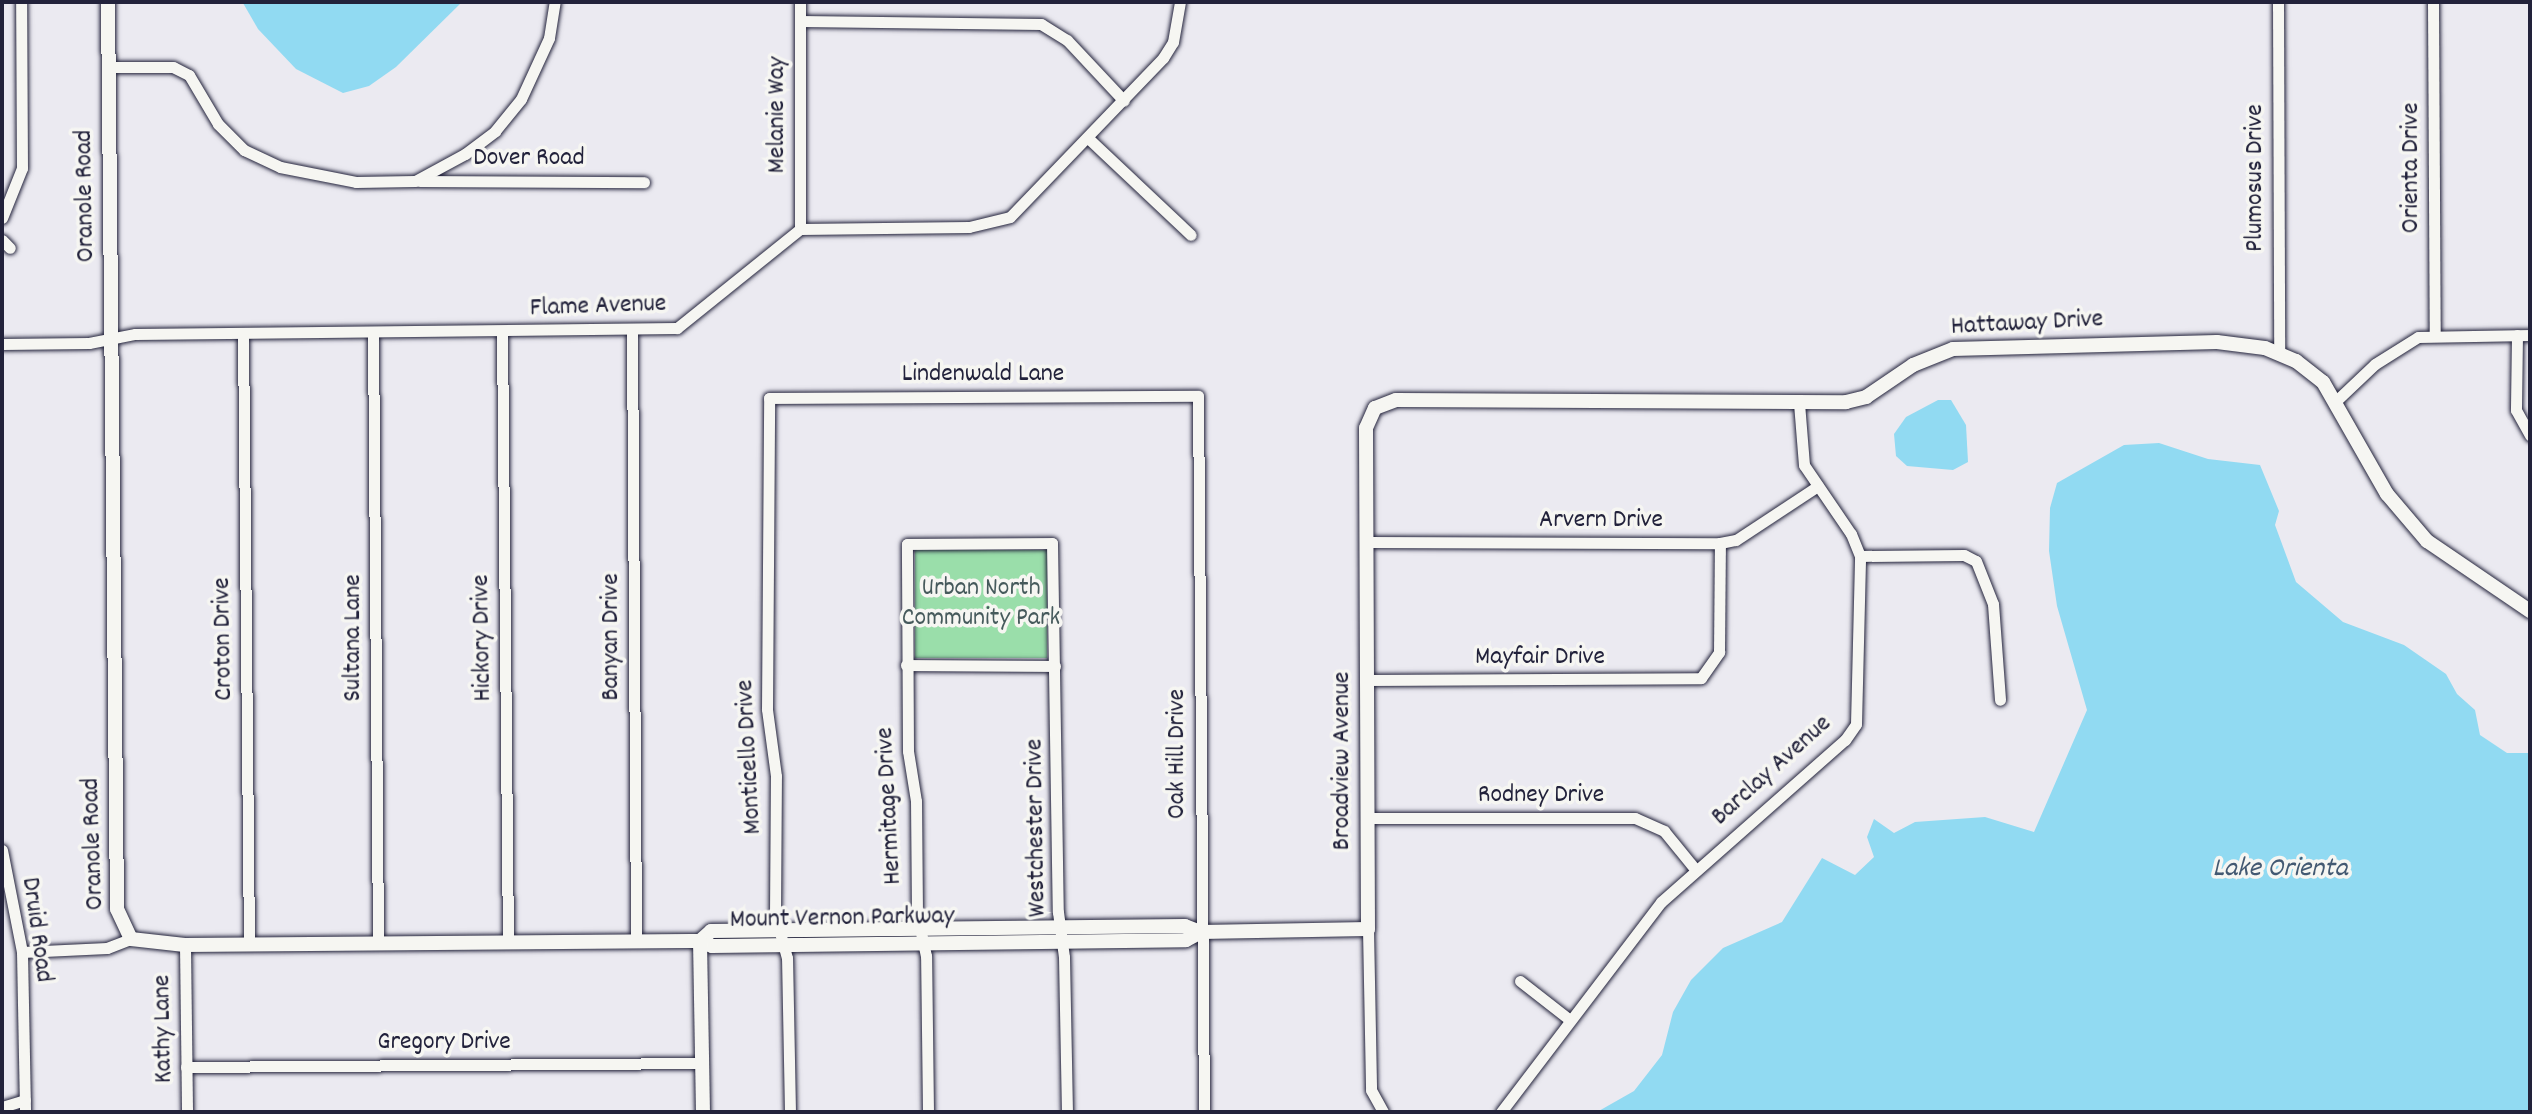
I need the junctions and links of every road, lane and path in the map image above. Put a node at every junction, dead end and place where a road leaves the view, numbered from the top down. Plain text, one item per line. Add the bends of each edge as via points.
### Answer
1 (21, 2) edge
2 (108, 2) edge
3 (555, 2) edge
4 (800, 2) edge
5 (1180, 2) edge
6 (2278, 2) edge
7 (2433, 2) edge
8 (800, 21) junction
9 (109, 67) junction
10 (1124, 101) junction
11 (1088, 138) junction
12 (415, 181) junction
13 (644, 182) dead end
14 (2, 218) edge
15 (800, 229) junction
16 (1191, 235) dead end
17 (502, 332) junction
18 (632, 332) junction
19 (243, 333) junction
20 (373, 333) junction
21 (2435, 333) junction
22 (2517, 335) junction
23 (2530, 335) edge
24 (112, 338) junction
25 (2, 344) edge
26 (2279, 353) junction
27 (1198, 396) joint
28 (769, 398) joint
29 (2337, 400) junction
30 (1799, 403) junction
31 (1375, 408) joint
32 (2530, 435) edge
33 (1818, 486) junction
34 (1367, 542) junction
35 (1720, 543) junction
36 (907, 544) joint
37 (1860, 556) junction
38 (2530, 611) edge
39 (906, 665) junction
40 (1055, 666) junction
41 (1367, 680) junction
42 (2000, 700) dead end
43 (1367, 818) junction
44 (2, 850) edge
45 (1695, 869) junction
46 (1368, 929) junction
47 (1201, 932) junction
48 (1061, 934) junction
49 (923, 935) junction
50 (783, 936) junction
51 (131, 939) junction
52 (700, 941) junction
53 (636, 942) junction
54 (378, 943) junction
55 (508, 943) junction
56 (249, 944) junction
57 (185, 945) junction
58 (22, 952) junction
59 (1520, 981) dead end
60 (1570, 1020) junction
61 (703, 1063) junction
62 (186, 1067) junction
63 (25, 1106) edge
64 (2, 1107) edge
65 (187, 1112) edge
66 (703, 1112) edge
67 (790, 1112) edge
68 (928, 1112) edge
69 (1067, 1112) edge
70 (1204, 1112) edge
71 (1383, 1112) edge
72 (1501, 1112) edge

1 - 14 street via 22,168
2 - 9 street, Oranole Road
3 - 12 street via 549,38 521,99 495,131
4 - 8 street, Melanie Way
5 - 10 street via 1173,42
6 - 26 street, Plumosus Drive
7 - 21 street, Orienta Drive
8 - 10 street via 1041,24 1067,40
8 - 15 street, Melanie Way
9 - 12 street, Dover Road via 173,67 189,75 218,124 244,150 280,167 356,182
9 - 24 street, Oranole Road
10 - 11 street
11 - 15 street via 1024,207 990,224
11 - 16 street
12 - 13 street, Dover Road
15 - 18 street, Flame Avenue via 677,328
17 - 18 street, Flame Avenue
17 - 20 street, Flame Avenue
17 - 55 street, Hickory Drive
18 - 53 street, Banyan Drive
19 - 20 street, Flame Avenue
19 - 24 street, Flame Avenue
19 - 56 street, Croton Drive
20 - 54 street, Sultana Lane
21 - 22 street
21 - 29 street via 2403,343
22 - 23 street
22 - 32 street via 2516,410
24 - 25 street, Flame Avenue
24 - 51 street, Oranole Road via 117,909
26 - 29 street, Hattaway Drive via 2313,372
26 - 30 street, Hattaway Drive via 2217,342 1977,346 1913,365 1866,397
27 - 28 street, Lindenwald Lane
27 - 47 street, Oak Hill Drive
28 - 50 street, Monticello Drive via 767,709 776,776 775,914
29 - 38 street, Hattaway Drive via 2403,515 2427,541
30 - 31 street, Hattaway Drive via 1396,400
30 - 33 street via 1799,450
31 - 34 street, Broadview Avenue via 1366,428
33 - 35 street, Arvern Drive via 1736,540
33 - 37 street
34 - 35 street, Arvern Drive
34 - 41 street, Broadview Avenue
35 - 41 street, Mayfair Drive via 1719,652 1710,670 1691,681
36 - 39 street, Hermitage Drive
36 - 40 street, Westchester Drive via 1052,543
37 - 42 street via 1964,555 1976,561 1984,572 1995,617
37 - 45 street, Barclay Avenue via 1856,724 1845,740
39 - 40 street
39 - 49 street, Hermitage Drive via 917,914
40 - 48 street, Westchester Drive
41 - 43 street, Broadview Avenue
43 - 45 street, Rodney Drive via 1635,818 1664,831
43 - 46 street, Broadview Avenue
44 - 58 street, Druid Road
45 - 60 street, Barclay Avenue via 1661,902
46 - 47 street, Mount Vernon Parkway
46 - 71 street, Broadview Avenue via 1371,1090
47 - 48 street, Mount Vernon Parkway via 1185,926
47 - 70 street, Oak Hill Drive
48 - 49 street, Mount Vernon Parkway
48 - 69 street, Westchester Drive
49 - 50 street, Mount Vernon Parkway
49 - 68 street, Hermitage Drive
50 - 52 street, Mount Vernon Parkway via 711,931
50 - 67 street, Monticello Drive
51 - 57 street, Oranole Road
51 - 58 street via 107,948
52 - 53 street, Oranole Road
52 - 61 street
53 - 55 street, Oranole Road
54 - 55 street, Oranole Road
54 - 56 street, Oranole Road
56 - 57 street, Oranole Road
57 - 62 street, Kathy Lane
58 - 63 street, Druid Road
59 - 60 street
60 - 72 street, Barclay Avenue
61 - 62 street, Gregory Drive
61 - 66 street
62 - 65 street, Kathy Lane
63 - 64 street

